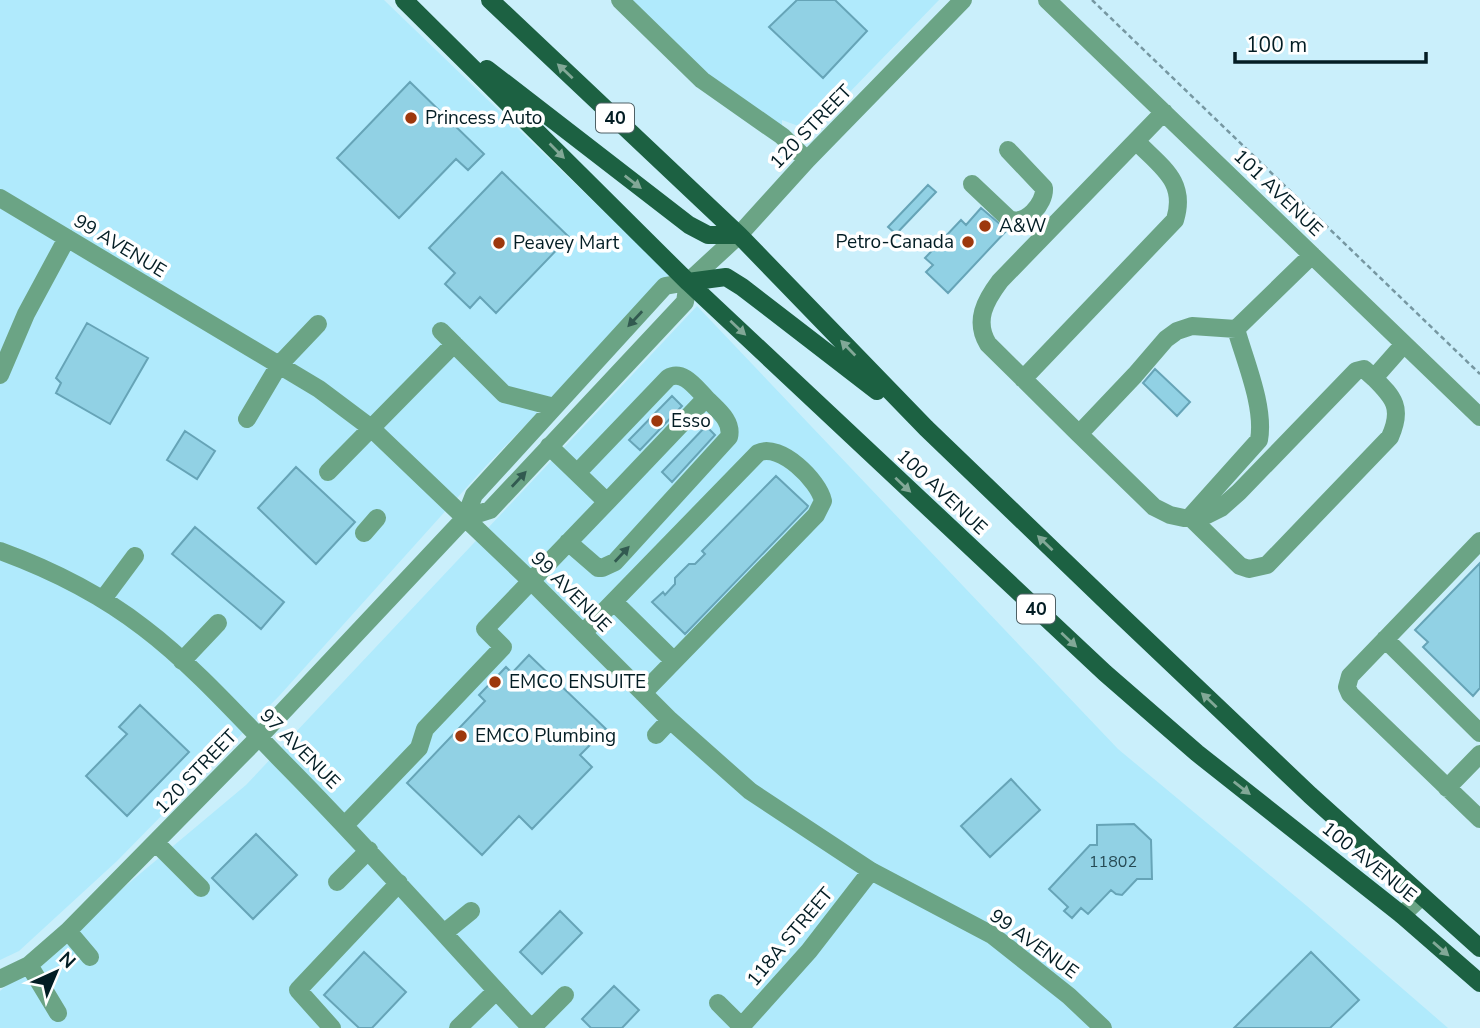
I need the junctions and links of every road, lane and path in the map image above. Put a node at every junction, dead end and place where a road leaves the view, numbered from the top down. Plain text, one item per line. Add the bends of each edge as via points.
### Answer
1 (404, 0) edge
2 (490, 0) edge
3 (620, 0) edge
4 (963, 0) edge
5 (1048, 0) edge
6 (1093, 0) edge
7 (425, 20) junction
8 (1164, 113) junction
9 (1136, 141) junction
10 (1008, 150) dead end
11 (807, 160) junction
12 (972, 184) dead end
13 (0, 198) edge
14 (739, 236) junction
15 (67, 238) junction
16 (1312, 255) junction
17 (688, 282) junction
18 (318, 324) dead end
19 (1236, 329) junction
20 (441, 331) dead end
21 (454, 344) junction
22 (1404, 344) junction
23 (279, 365) junction
24 (1480, 374) edge
25 (0, 375) edge
26 (1374, 378) junction
27 (1023, 379) junction
28 (706, 398) junction
29 (554, 407) junction
30 (1480, 417) edge
31 (247, 419) dead end
32 (371, 428) junction
33 (926, 428) junction
34 (1079, 434) junction
35 (549, 446) junction
36 (328, 472) dead end
37 (577, 473) junction
38 (607, 502) junction
39 (1190, 517) junction
40 (377, 518) dead end
41 (465, 518) junction
42 (363, 533) dead end
43 (1480, 541) edge
44 (568, 542) junction
45 (0, 551) edge
46 (135, 556) dead end
47 (531, 581) junction
48 (103, 599) junction
49 (614, 602) junction
50 (218, 623) dead end
51 (583, 633) junction
52 (1385, 639) junction
53 (674, 661) junction
54 (182, 662) junction
55 (643, 693) junction
56 (670, 720) junction
57 (1480, 733) edge
58 (656, 735) dead end
59 (260, 737) junction
60 (1480, 754) edge
61 (1447, 788) junction
62 (1480, 819) edge
63 (345, 825) junction
64 (156, 843) junction
65 (369, 850) junction
66 (871, 871) junction
67 (337, 882) dead end
68 (400, 883) junction
69 (201, 888) dead end
70 (1422, 896) junction
71 (471, 911) dead end
72 (1402, 915) junction
73 (68, 931) junction
74 (444, 933) junction
75 (1480, 948) edge
76 (90, 957) dead end
77 (29, 965) junction
78 (0, 979) edge
79 (1480, 983) edge
80 (496, 991) junction
81 (565, 995) dead end
82 (718, 1003) dead end
83 (58, 1013) dead end
84 (741, 1027) edge
85 (332, 1028) edge
86 (458, 1028) edge
87 (531, 1028) edge
88 (1103, 1028) edge

1 - 7 main road, 100 AVENUE / 40
14 -> 2 main road, 100 AVENUE / 40
3 - 11 street via 702,80 782,136
4 - 11 street, 120 STREET
5 - 8 street, 101 AVENUE
6 - 24 path
7 -> 14 main road via 689,225 708,235
7 -> 17 main road, 100 AVENUE / 40
8 - 9 street
8 - 16 street, 101 AVENUE
9 - 27 street via 989,295 980,322 982,334
9 - 27 street via 1172,177 1179,199 1175,220
10 - 12 street via 1044,188 1041,202 1024,220 1009,219
11 - 14 street, 120 STREET
13 - 15 street, 99 AVENUE
14 - 17 street, 120 STREET
33 -> 14 main road, 100 AVENUE / 40
15 - 23 street, 99 AVENUE
15 - 25 street
16 - 19 street
16 - 22 street, 101 AVENUE
17 -> 29 street, 120 STREET via 665,286
17 - 33 main road via 726,277 743,287
17 - 35 street, 120 STREET via 685,302
17 -> 72 main road, 100 AVENUE / 40 via 1105,673
18 - 23 street
19 - 34 street via 1192,326 1177,331
19 - 39 street via 1259,412 1259,440
20 - 21 street
21 - 29 street via 504,394
21 - 32 street
22 - 26 street
22 - 30 street, 101 AVENUE
23 - 31 street
23 - 32 street, 99 AVENUE
26 - 39 street via 1364,369 1356,370 1221,508
26 - 39 street via 1394,402 1397,413 1390,437 1266,565 1240,566
27 - 34 street
28 - 37 street via 680,375 668,378
28 - 38 street
44 -> 28 street via 598,568 614,562 729,437 730,426
29 - 41 street, 120 STREET via 474,495
32 - 36 street
32 - 41 street, 99 AVENUE
70 -> 33 main road, 100 AVENUE / 40 via 1209,700
34 - 39 street via 1154,507
35 - 37 street
41 -> 35 street, 120 STREET via 490,510
37 - 38 street
38 - 44 street
40 - 42 street
41 - 47 street, 99 AVENUE
41 - 59 street, 120 STREET
43 - 52 street
44 - 47 street
45 - 48 street, 97 AVENUE via 65,577
46 - 48 street
47 - 51 street, 99 AVENUE
47 - 63 street via 485,629 503,647 425,729 419,748
48 - 54 street, 97 AVENUE
49 - 51 street
49 - 53 street
49 - 53 street via 758,453 779,452 817,486 823,501 817,515
50 - 54 street
51 - 55 street, 99 AVENUE
52 - 57 street
52 - 61 street via 1350,676 1347,687
53 - 55 street
54 - 59 street, 97 AVENUE
55 - 56 street, 99 AVENUE
56 - 58 street
56 - 66 street, 99 AVENUE via 750,791
59 - 63 street, 97 AVENUE
59 - 64 street, 120 STREET
60 - 61 street
61 - 62 street
63 - 65 street, 97 AVENUE
64 - 69 street
64 - 73 street, 120 STREET
65 - 67 street
65 - 68 street, 97 AVENUE
66 - 84 street, 118A STREET via 809,951
66 - 88 street, 99 AVENUE via 992,935
68 - 74 street, 97 AVENUE
68 - 85 street via 298,990
70 - 72 street
70 - 75 main road, 100 AVENUE / 40
71 - 74 street
72 -> 79 main road, 100 AVENUE / 40
73 - 76 street
73 - 77 street, 120 STREET
74 - 80 street, 97 AVENUE
77 - 78 street, 120 STREET
77 - 83 street
80 - 86 street
80 - 87 street, 97 AVENUE
81 - 87 street
82 - 84 street

